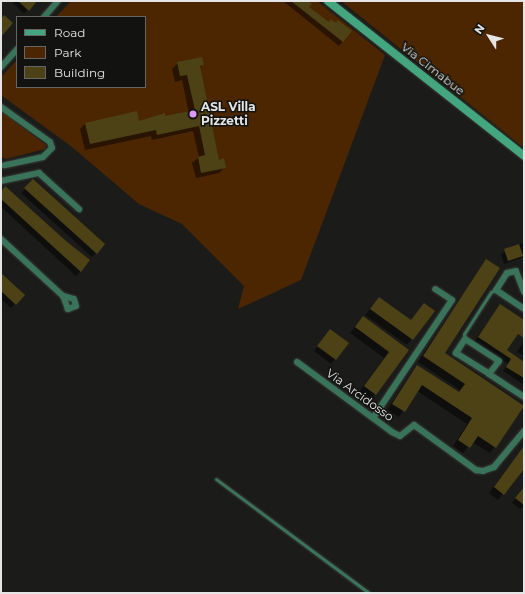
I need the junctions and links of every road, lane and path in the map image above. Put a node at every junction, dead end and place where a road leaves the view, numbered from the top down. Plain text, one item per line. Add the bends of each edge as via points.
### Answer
1 (328, 1) edge
2 (57, 2) edge
3 (45, 16) edge
4 (16, 50) edge
5 (1, 67) edge
6 (1, 107) edge
7 (524, 156) edge
8 (4, 165) dead end
9 (1, 181) edge
10 (78, 209) dead end
11 (1, 239) edge
12 (435, 290) dead end
13 (496, 290) junction
14 (524, 292) edge
15 (63, 296) dead end
16 (524, 309) edge
17 (465, 339) junction
18 (297, 362) dead end
19 (489, 374) junction
20 (524, 397) edge
21 (373, 418) junction
22 (524, 425) edge
23 (522, 435) edge
24 (216, 479) dead end
25 (369, 593) edge

1 - 7 main road, Via Cimabue
2 - 3 street
4 - 5 street
6 - 8 street via 50,142 52,148 43,157
9 - 10 street via 39,173
11 - 15 street
12 - 21 street via 452,300
13 - 14 street via 507,273 516,271
13 - 16 street
13 - 17 lane via 491,292 464,334
17 - 19 street via 456,352
17 - 19 street via 498,360
18 - 21 street, Via Arcidosso
19 - 20 street
21 - 23 street, Via Arcidosso via 400,436 414,425 472,467 483,471 494,467
22 - 23 street, Via Arcidosso
24 - 25 lane

